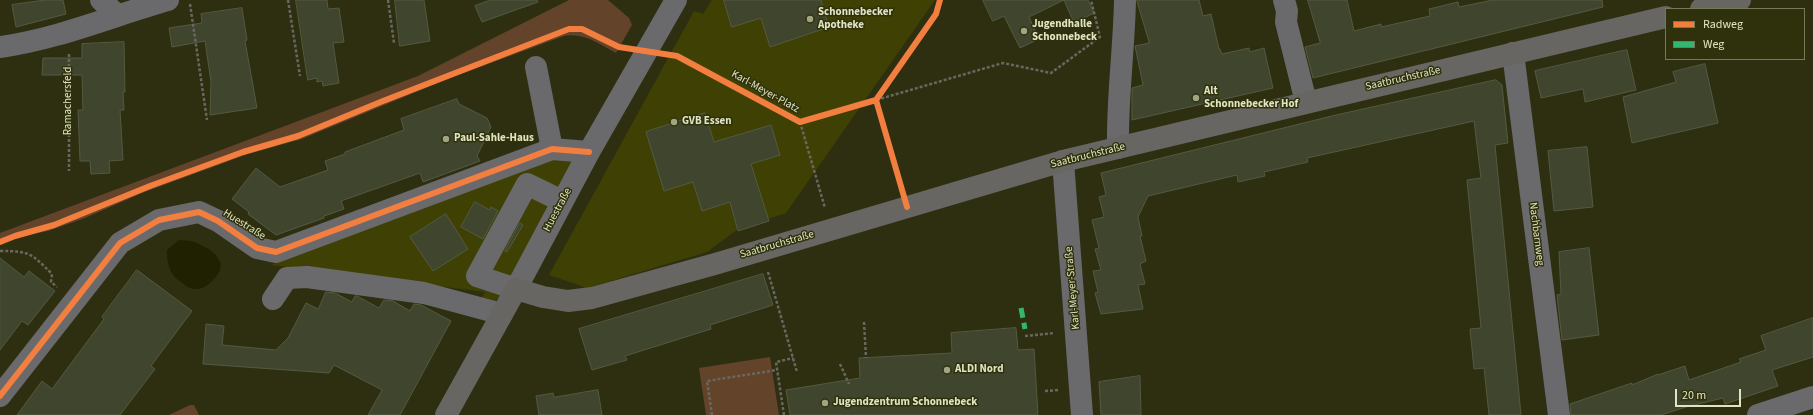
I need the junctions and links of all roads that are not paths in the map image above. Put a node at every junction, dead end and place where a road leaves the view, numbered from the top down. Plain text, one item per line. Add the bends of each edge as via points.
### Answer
1 (101, 0) edge
2 (168, 0) edge
3 (1125, 0) edge
4 (1284, 0) edge
5 (1740, 0) edge
6 (670, 3) edge
7 (1705, 8) edge
8 (117, 15) junction
9 (1665, 17) edge
10 (0, 47) edge
11 (1513, 53) junction
12 (536, 67) dead end
13 (1306, 102) junction
14 (1118, 148) junction
15 (552, 149) junction
16 (589, 152) junction
17 (1063, 160) junction
18 (562, 201) junction
19 (516, 289) junction
20 (273, 299) dead end
21 (502, 314) junction
22 (0, 396) edge
23 (1813, 397) edge
24 (446, 415) edge
25 (1082, 415) edge
26 (1559, 415) edge
27 (1758, 415) edge

1 - 8 street
2 - 8 street
3 - 14 street
4 - 13 street via 1287,10 1286,22
5 - 7 main road
6 - 16 street, Huestraße via 647,52
8 - 10 street via 68,32
9 - 11 main road, Saatbruchstraße
11 - 13 main road, Saatbruchstraße
11 - 26 street, Nachbarnweg
12 - 15 street
13 - 14 main road, Saatbruchstraße
14 - 17 main road, Saatbruchstraße
15 - 16 street, Huestraße
15 - 22 street, Huestraße via 276,252 257,248 218,221 199,212 159,220 120,242
16 - 18 street, Huestraße
17 - 19 main road, Saatbruchstraße via 592,298 568,301
17 - 25 street, Karl-Meyer-Straße
18 - 19 street, Huestraße
18 - 19 street via 527,184 477,276
19 - 21 main road, Huestraße
20 - 21 street via 287,278 307,277 424,293
21 - 24 main road, Huestraße
23 - 27 street

